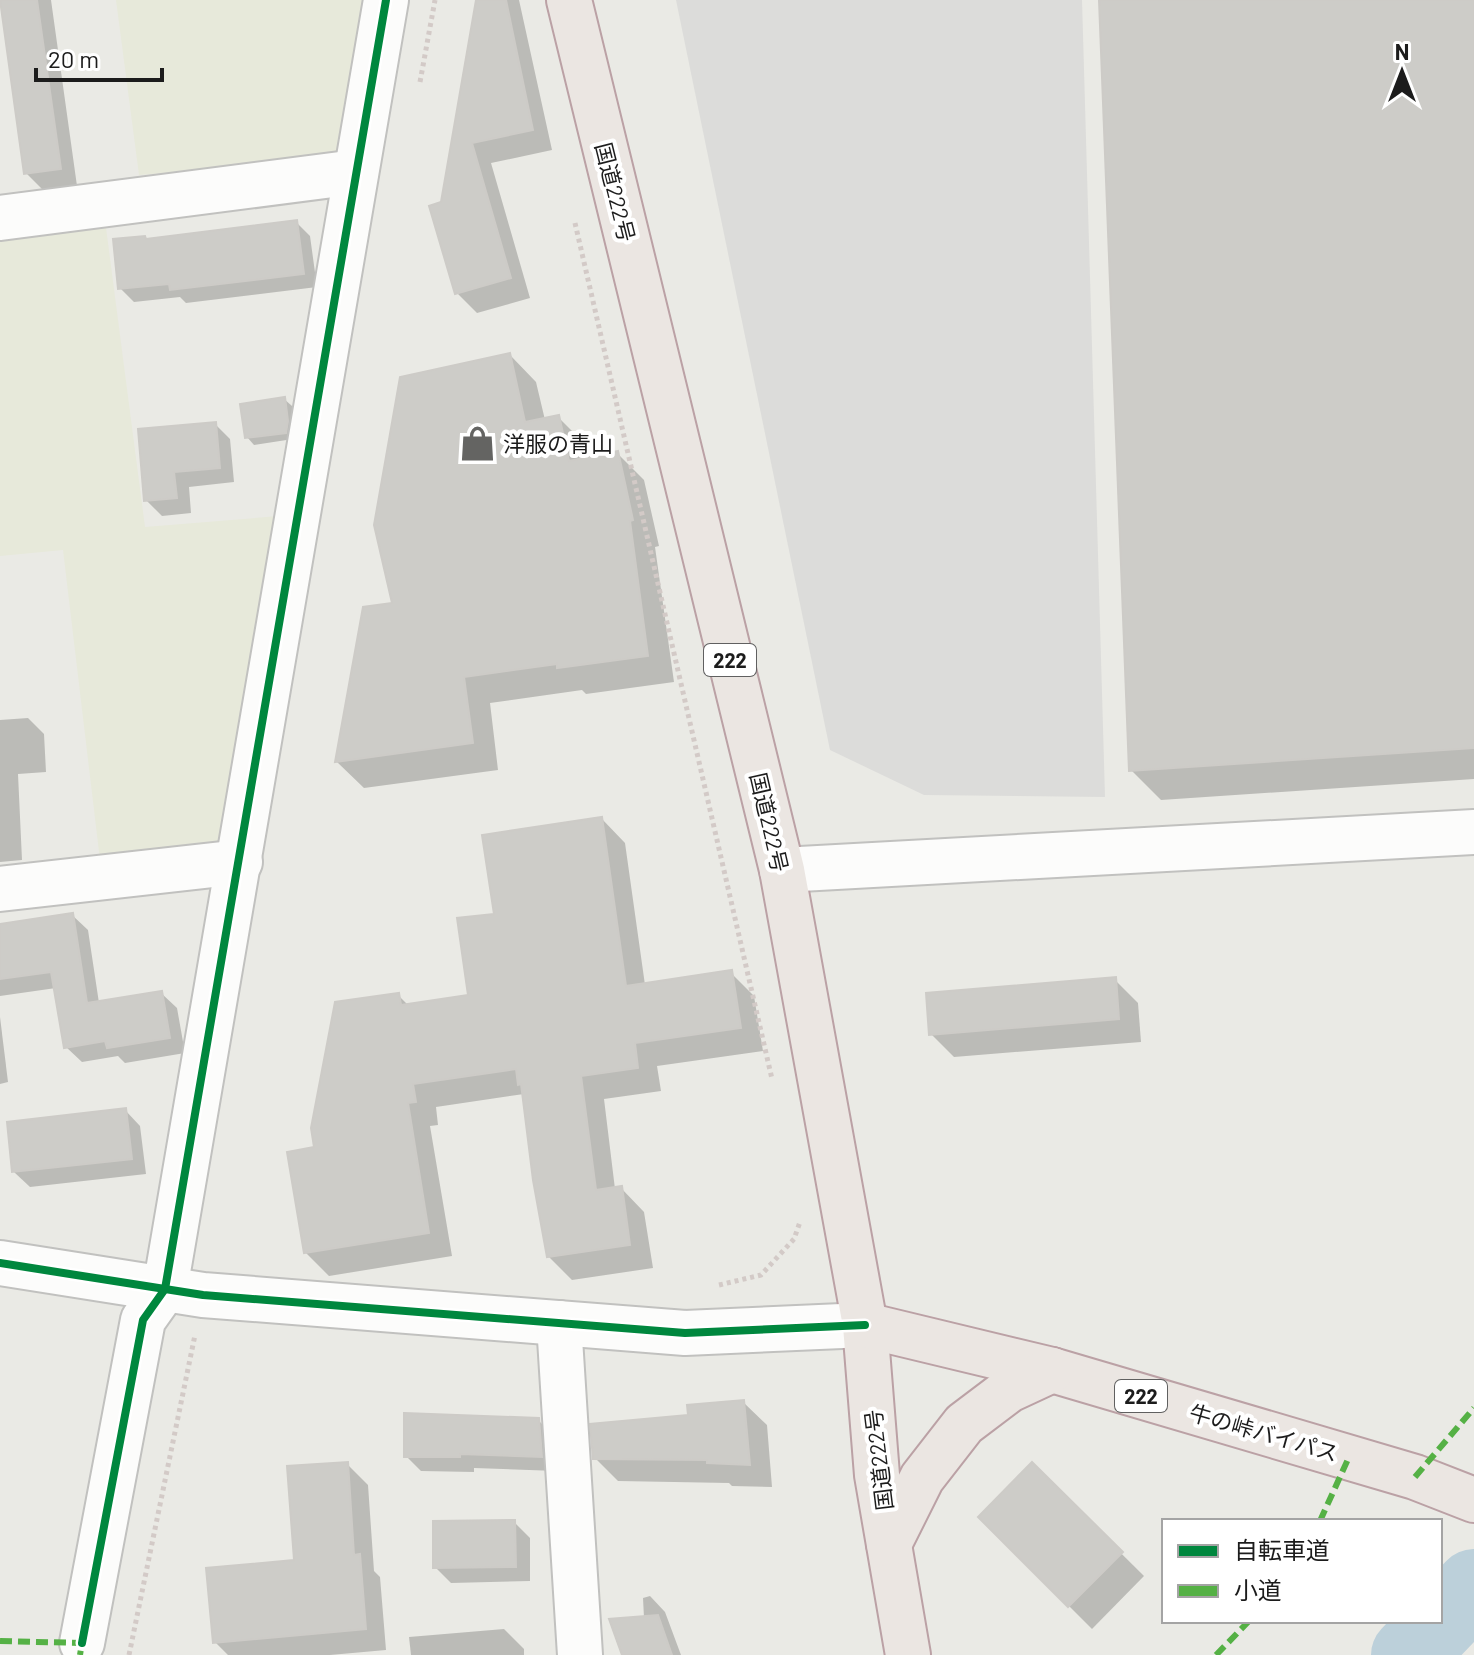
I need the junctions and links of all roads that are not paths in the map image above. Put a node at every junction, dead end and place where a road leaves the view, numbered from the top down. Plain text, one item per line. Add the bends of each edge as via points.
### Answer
1 (386, 0) edge
2 (569, 0) edge
3 (356, 172) junction
4 (0, 218) edge
5 (1474, 832) edge
6 (240, 862) junction
7 (782, 870) junction
8 (0, 889) edge
9 (0, 1263) edge
10 (165, 1289) junction
11 (559, 1323) junction
12 (865, 1325) junction
13 (1052, 1370) junction
14 (1474, 1500) edge
15 (889, 1544) junction
16 (82, 1643) dead end
17 (580, 1655) edge
18 (908, 1655) edge

1 - 3 street
2 - 7 highway, 国道222号 / 222
3 - 4 street
3 - 6 street
5 - 7 street
6 - 8 street
6 - 10 street
7 - 12 highway, 国道222号 / 222
9 - 10 street
10 - 11 street
10 - 16 street via 143,1320
11 - 12 street via 685,1333
11 - 17 street
12 - 13 highway, 牛の峠バイパス / 222
12 - 15 highway, 国道222号 / 222 via 877,1475
13 - 14 highway, 牛の峠バイパス / 222 via 1415,1477
13 - 15 highway via 1009,1390 964,1424 922,1478
15 - 18 highway, 国道222号 / 222

